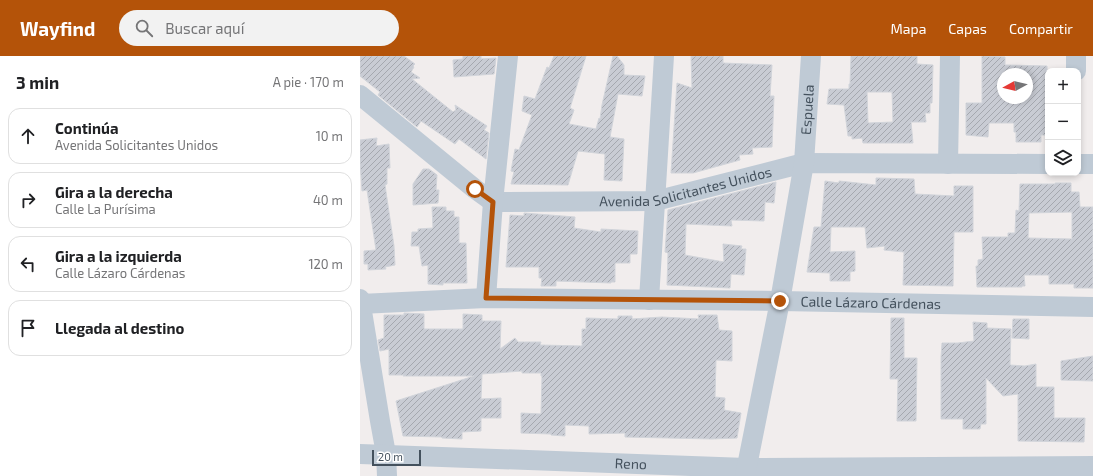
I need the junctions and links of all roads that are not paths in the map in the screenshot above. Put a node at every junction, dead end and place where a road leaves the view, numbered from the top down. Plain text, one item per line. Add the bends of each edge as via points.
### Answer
1 (508, 56) edge
2 (664, 56) edge
3 (811, 56) edge
4 (950, 56) edge
5 (1076, 56) edge
6 (1076, 68) edge
7 (360, 95) edge
8 (804, 163) junction
9 (948, 164) junction
10 (1045, 164) edge
11 (1081, 164) edge
12 (1093, 164) edge
13 (655, 201) junction
14 (493, 202) junction
15 (486, 298) junction
16 (360, 299) edge
17 (650, 300) junction
18 (780, 301) junction
19 (360, 304) edge
20 (1093, 307) edge
21 (360, 454) edge
22 (386, 454) junction
23 (1093, 466) edge
24 (746, 472) edge
25 (387, 476) edge

1 - 14 street
2 - 13 street
3 - 8 street, Espuela
4 - 9 street
5 - 6 street
7 - 14 street
8 - 9 street, Avenida Solicitantes Unidos
8 - 13 street, Avenida Solicitantes Unidos
8 - 18 street, Espuela
9 - 10 street, Avenida Solicitantes Unidos
11 - 12 street
13 - 14 street, Avenida Solicitantes Unidos
13 - 17 street
14 - 15 street
15 - 17 street, Calle Lázaro Cárdenas
15 - 19 street, Calle Lázaro Cárdenas
16 - 19 street
17 - 18 street, Calle Lázaro Cárdenas
18 - 20 street, Calle Lázaro Cárdenas
18 - 24 street, Espuela
19 - 22 street
21 - 22 street, Reno
22 - 24 street, Reno
22 - 25 street
23 - 24 street, Reno

